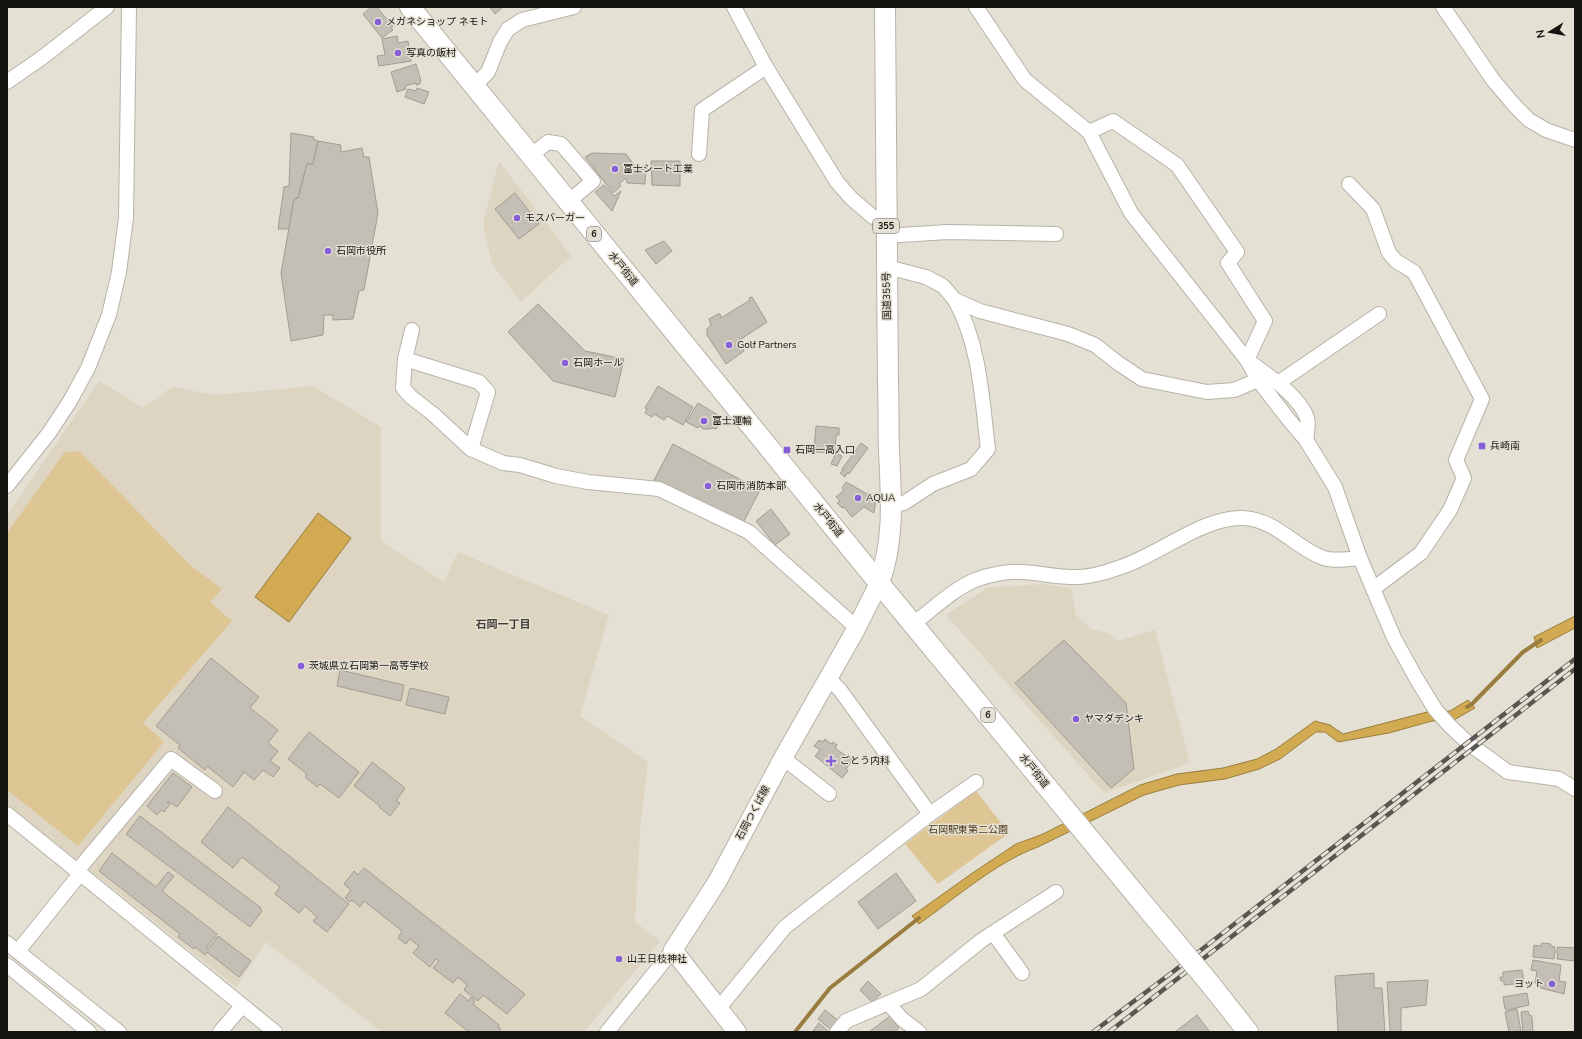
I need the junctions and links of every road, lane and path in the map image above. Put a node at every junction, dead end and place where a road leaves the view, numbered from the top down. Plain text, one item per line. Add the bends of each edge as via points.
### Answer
1 (107, 7) edge
2 (130, 7) edge
3 (410, 7) edge
4 (574, 7) edge
5 (734, 7) edge
6 (885, 7) edge
7 (976, 7) edge
8 (1443, 7) edge
9 (552, 10) edge
10 (766, 67) junction
11 (7, 82) edge
12 (474, 86) junction
13 (1089, 132) junction
14 (1575, 140) edge
15 (699, 154) dead end
16 (530, 156) junction
17 (1349, 184) dead end
18 (568, 202) junction
19 (886, 227) junction
20 (1056, 234) dead end
21 (887, 267) junction
22 (955, 300) junction
23 (1379, 314) dead end
24 (412, 330) dead end
25 (405, 359) junction
26 (1247, 360) junction
27 (1258, 380) junction
28 (1278, 383) junction
29 (1306, 440) junction
30 (471, 449) junction
31 (7, 486) edge
32 (892, 505) junction
33 (1360, 558) junction
34 (879, 582) junction
35 (1373, 589) junction
36 (913, 624) junction
37 (857, 628) junction
38 (828, 679) junction
39 (783, 758) junction
40 (976, 782) dead end
41 (1575, 789) edge
42 (214, 791) dead end
43 (829, 794) dead end
44 (7, 814) edge
45 (930, 814) junction
46 (78, 873) junction
47 (1056, 892) dead end
48 (993, 933) junction
49 (12, 947) edge
50 (674, 950) junction
51 (7, 965) edge
52 (1022, 973) dead end
53 (888, 1003) junction
54 (242, 1006) junction
55 (719, 1008) junction
56 (89, 1032) edge
57 (119, 1032) edge
58 (220, 1032) edge
59 (275, 1032) edge
60 (607, 1032) edge
61 (737, 1032) edge
62 (837, 1032) edge
63 (919, 1032) edge
64 (1248, 1032) edge

1 - 11 street
2 - 31 street via 126,218 119,272 109,315 88,368 70,401 49,433
3 - 12 highway, 水戸街道 / 6
4 - 9 street
5 - 10 street
6 - 19 highway, 国道355号 / 355
7 - 13 street via 1025,80
8 - 14 street via 1493,80 1515,106 1529,120 1546,130
9 - 12 street via 522,20 508,29 488,72
10 - 15 street via 702,110
10 - 19 street via 836,182
12 - 16 highway, 水戸街道 / 6
13 - 26 street via 1131,213
13 - 26 street via 1113,121 1177,165 1237,252 1228,263 1265,321
16 - 18 highway, 水戸街道 / 6
16 - 18 street via 548,142 561,144 592,181
17 - 35 street via 1373,209 1389,253 1396,261 1414,272 1482,399 1456,460 1464,478 1450,510 1420,553
18 - 34 highway, 水戸街道 / 6
19 - 20 street via 947,232
19 - 21 highway, 国道355号 / 355
21 - 22 street via 926,277 942,286
21 - 32 highway, 国道355号 / 355
22 - 27 street via 980,311 1068,334 1095,345 1142,379 1207,392 1234,390
22 - 32 street via 976,354 988,449 971,469 933,484 904,504
23 - 28 street
24 - 25 street
25 - 30 street via 402,388
25 - 30 street via 479,382 488,392
26 - 27 street
26 - 28 street
27 - 29 street
28 - 29 street via 1302,408 1307,419
29 - 33 street via 1335,487
30 - 37 street via 503,463 520,465 556,476 659,489 749,532
32 - 34 highway, 国道355号 / 355 via 886,564
33 - 35 street
33 - 36 street via 1334,560 1321,557 1266,524 1254,519 1235,518 1210,525 1145,558 1094,575 1079,577 1021,571 974,581 957,590
34 - 36 highway, 水戸街道 / 6
34 - 37 main road, 石岡つくば線
35 - 41 street via 1394,638 1416,678 1435,709 1449,725 1468,743 1508,772 1559,780
36 - 64 highway, 水戸街道 / 6, bridge
37 - 38 main road, 石岡つくば線
38 - 39 main road, 石岡つくば線
38 - 45 street via 840,690
39 - 43 street
39 - 50 main road, 石岡つくば線 via 717,882
40 - 45 street
42 - 46 street via 171,758
44 - 46 street
45 - 55 street via 785,927
46 - 49 street
46 - 54 street
47 - 48 street
48 - 52 street
48 - 53 street via 922,989
49 - 57 street
50 - 55 main road
50 - 60 street
51 - 56 street
53 - 62 street via 846,1021
53 - 63 street via 902,1019
54 - 58 street
54 - 59 street
55 - 61 main road

